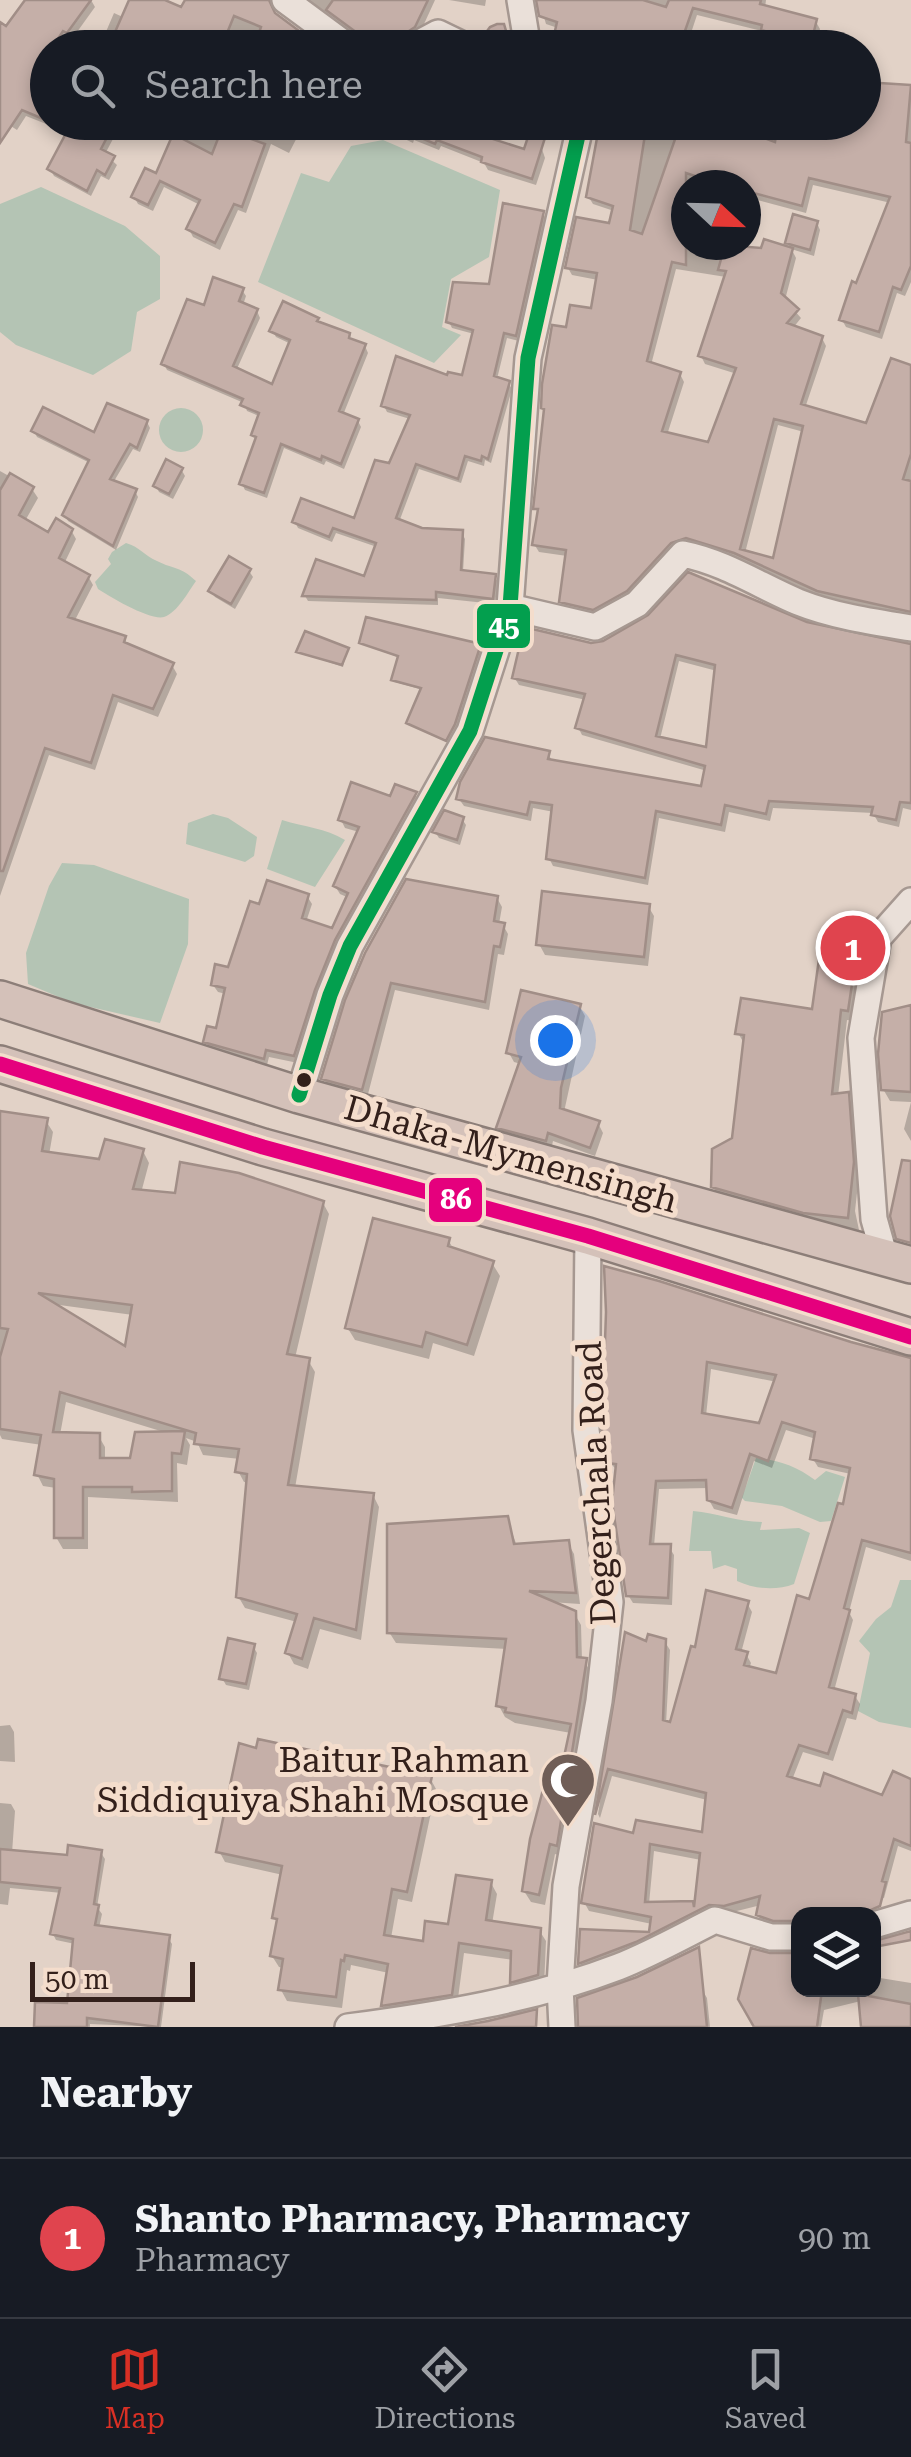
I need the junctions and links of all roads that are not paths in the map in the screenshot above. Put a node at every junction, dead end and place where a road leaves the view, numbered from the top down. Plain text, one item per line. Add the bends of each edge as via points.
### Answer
1 (285, 0) edge
2 (520, 0) edge
3 (326, 30) edge
4 (525, 30) edge
5 (577, 140) edge
6 (510, 606) junction
7 (911, 628) edge
8 (911, 901) edge
9 (0, 999) edge
10 (0, 1064) edge
11 (300, 1095) junction
12 (588, 1236) junction
13 (898, 1262) edge
14 (911, 1336) edge
15 (911, 1914) edge
16 (881, 1923) edge
17 (791, 1937) edge
18 (560, 1986) junction
19 (348, 2027) edge
20 (562, 2027) edge

1 - 3 street
2 - 4 street
5 - 6 street via 528,358
6 - 7 street via 595,627 636,604 684,554 801,603
6 - 11 street via 470,731 350,946
8 - 13 street via 878,938 861,1038 874,1220
9 - 11 highway, Dhaka-Mymensingh
10 - 12 highway via 263,1147
11 - 13 highway, Dhaka-Mymensingh
12 - 14 highway
12 - 18 street, Degerchala Road via 586,1430 610,1602 566,1886
15 - 16 street
17 - 18 street via 714,1920 620,1966
18 - 19 street
18 - 20 street, Degerchala Road

